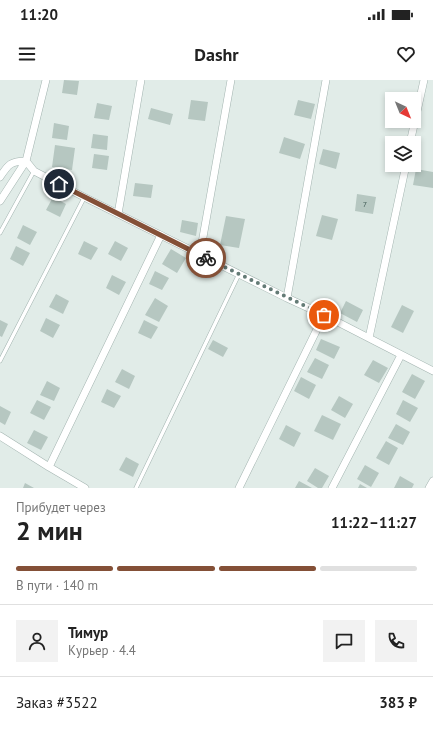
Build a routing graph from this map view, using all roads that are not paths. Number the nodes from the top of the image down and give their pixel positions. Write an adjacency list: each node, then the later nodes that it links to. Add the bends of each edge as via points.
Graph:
1 (46, 80): 7 (street)
2 (141, 80): 13 (street)
3 (231, 80): 16 (street)
4 (326, 80): 18 (street)
5 (424, 80): 6 (street)
6 (412, 136)
7 (26, 161): 8 (street); 10 (street, via 16,161 8,165); 12 (street)
8 (34, 171): 11 (street); 14 (lane)
9 (405, 172): 20 (street)
10 (0, 177)
11 (84, 196): 13 (street); 22 (lane)
12 (0, 201)
13 (118, 214): 15 (street)
14 (0, 233)
15 (161, 235): 16 (street); 25 (street)
16 (200, 254): 17 (street)
17 (239, 273): 18 (street); 28 (lane)
18 (287, 298): 19 (street)
19 (324, 315): 20 (street); 29 (street)
20 (369, 338): 21 (street)
21 (400, 355): 23 (street); 30 (street)
22 (0, 361)
23 (433, 371)
24 (0, 436): 25 (street)
25 (49, 467): 27 (street)
26 (433, 481): 31 (street)
27 (85, 488)
28 (136, 488)
29 (239, 488)
30 (332, 488)
31 (429, 488)

